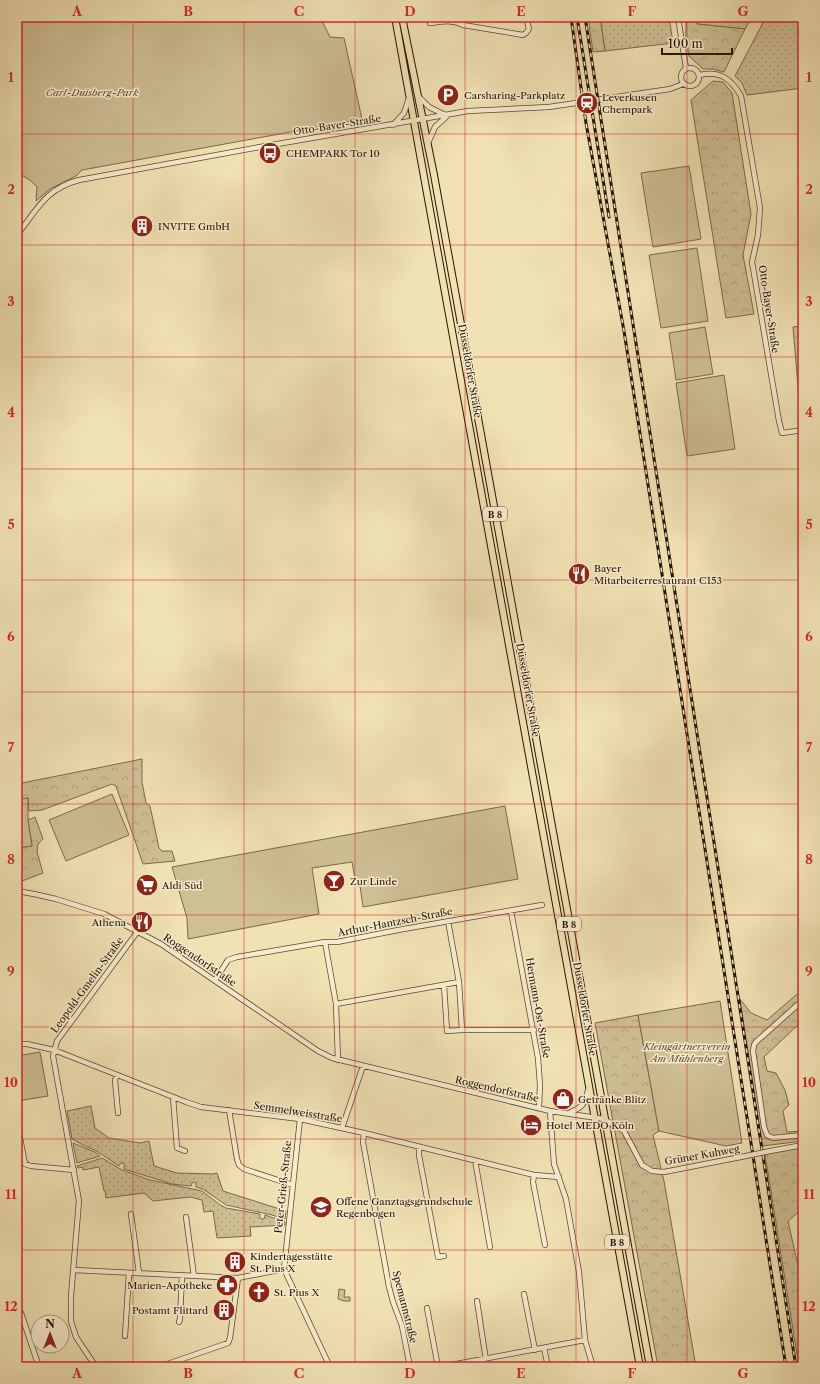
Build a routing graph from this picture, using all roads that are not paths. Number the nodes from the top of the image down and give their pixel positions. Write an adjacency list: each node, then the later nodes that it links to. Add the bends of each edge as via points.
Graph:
1 (395, 17): 11 (main road, Düsseldorfer Straße / B 8)
2 (403, 17): 12 (main road, Düsseldorfer Straße / B 8)
3 (456, 17): 6 (street)
4 (526, 17): 6 (street, via 529,29 523,34)
5 (678, 17): 8 (street)
6 (459, 22): 7 (street)
7 (430, 23)
8 (686, 68): 9 (street, via 698,70); 10 (street, via 681,77)
9 (700, 75): 10 (street, via 695,85); 21 (street, Otto-Bayer-Straße, via 719,75 728,79 741,96 760,208 752,262 778,413 782,433)
10 (684, 84): 13 (street, Otto-Bayer-Straße, via 670,89 549,107 485,110)
11 (410, 96): 15 (main road, Düsseldorfer Straße / B 8); 16 (street, via 404,113)
12 (418, 96): 13 (street, via 429,107); 14 (main road, Düsseldorfer Straße / B 8)
13 (447, 116): 14 (street, Otto-Bayer-Straße); 17 (street, via 435,127)
14 (423, 120): 15 (street, Otto-Bayer-Straße); 17 (main road, Düsseldorfer Straße / B 8)
15 (414, 122): 16 (street, Otto-Bayer-Straße); 20 (main road, Düsseldorfer Straße / B 8)
16 (393, 125): 18 (street, Otto-Bayer-Straße, via 252,148 72,182 44,199)
17 (428, 143): 19 (main road, Düsseldorfer Straße / B 8)
18 (17, 235)
19 (473, 396): 20 (main road); 22 (main road, Düsseldorfer Straße / B 8)
20 (464, 398): 23 (main road, Düsseldorfer Straße / B 8)
21 (803, 430)
22 (518, 639): 23 (main road); 51 (main road, Düsseldorfer Straße / B 8)
23 (509, 641): 42 (main road, Düsseldorfer Straße / B 8)
24 (17, 891): 28 (street, Roggendorfstraße, via 95,911)
25 (542, 906): 26 (street, Arthur-Hantzsch-Straße)
26 (511, 911): 27 (street, Arthur-Hantzsch-Straße); 36 (street, Hermann-Ost-Straße)
27 (448, 921): 29 (street, Arthur-Hantzsch-Straße, via 337,942); 31 (street)
28 (138, 931): 30 (street, Roggendorfstraße); 38 (street, Leopold-Gmelin-Straße, via 57,1041)
29 (325, 942): 30 (street, Arthur-Hantzsch-Straße, via 228,960); 34 (street)
30 (215, 980): 39 (street, Roggendorfstraße, via 318,1051)
31 (459, 982): 32 (street); 35 (street)
32 (444, 985): 34 (street); 35 (street, via 447,1031)
33 (803, 1000): 55 (street, via 756,1042 753,1051 765,1132 773,1138)
34 (336, 1004): 39 (street)
35 (462, 1030): 36 (street)
36 (534, 1030): 44 (street, Hermann-Ost-Straße, via 540,1068)
37 (17, 1044): 38 (street, Semmelweisstraße)
38 (54, 1050): 41 (street, Semmelweisstraße); 60 (street)
39 (338, 1060): 40 (street, Roggendorfstraße)
40 (363, 1066): 44 (street, Roggendorfstraße); 53 (street)
41 (117, 1076): 43 (street, Semmelweisstraße); 47 (street, via 115,1080)
42 (589, 1086): 48 (street, via 584,1105); 49 (main road, Düsseldorfer Straße / B 8)
43 (173, 1097): 45 (street, Semmelweisstraße, via 201,1107); 58 (street, via 177,1148)
44 (539, 1108): 46 (street, Roggendorfstraße)
45 (229, 1110): 50 (street, Semmelweisstraße); 63 (street, via 239,1165 247,1171)
46 (550, 1110): 48 (street, Roggendorfstraße); 62 (street, via 554,1164)
47 (118, 1113)
48 (568, 1113): 49 (street, Roggendorfstraße)
49 (594, 1117): 51 (street, Roggendorfstraße); 95 (main road, Düsseldorfer Straße / B 8)
50 (300, 1119): 53 (street, Semmelweisstraße); 63 (street, Peter-Grieß-Straße)
51 (604, 1119): 56 (street, Grüner Kuhweg, bridge, via 624,1131 642,1165 652,1171 664,1172); 96 (main road, Düsseldorfer Straße / B 8)
52 (17, 1122): 60 (street, via 25,1164)
53 (342, 1128): 54 (street, Semmelweisstraße)
54 (364, 1133): 57 (street, Semmelweisstraße); 90 (street, Spemannstraße, via 363,1142 389,1287 402,1326)
55 (803, 1135)
56 (803, 1145)
57 (419, 1147): 59 (street, Semmelweisstraße); 68 (street, via 438,1257)
58 (185, 1151)
59 (475, 1160): 61 (street, Semmelweisstraße); 67 (street)
60 (74, 1170): 70 (street, via 79,1201)
61 (534, 1175): 62 (street, Semmelweisstraße); 66 (street)
62 (559, 1177): 82 (street, via 566,1199 580,1272)
63 (293, 1185): 69 (street, Peter-Grieß-Straße)
64 (131, 1214): 72 (street)
65 (186, 1217): 74 (street)
66 (544, 1245)
67 (490, 1247)
68 (444, 1256)
69 (284, 1269): 75 (street); 89 (street)
70 (74, 1270): 71 (street); 87 (street, via 70,1313 72,1328)
71 (129, 1273): 72 (street); 81 (street)
72 (139, 1273): 73 (street)
73 (182, 1276): 74 (street); 80 (street)
74 (194, 1276): 75 (street)
75 (238, 1278): 88 (street, via 228,1343)
76 (524, 1294): 84 (street)
77 (477, 1301): 85 (street)
78 (17, 1307): 86 (street)
79 (427, 1308): 91 (street)
80 (179, 1322)
81 (125, 1336)
82 (584, 1340): 83 (street); 94 (street)
83 (544, 1348): 84 (street); 93 (street)
84 (535, 1350): 85 (street)
85 (486, 1359): 91 (street); 92 (street)
86 (39, 1367)
87 (96, 1367)
88 (159, 1367)
89 (330, 1367)
90 (410, 1367)
91 (439, 1367)
92 (487, 1367)
93 (548, 1367)
94 (593, 1367)
95 (640, 1367)
96 (650, 1367)

